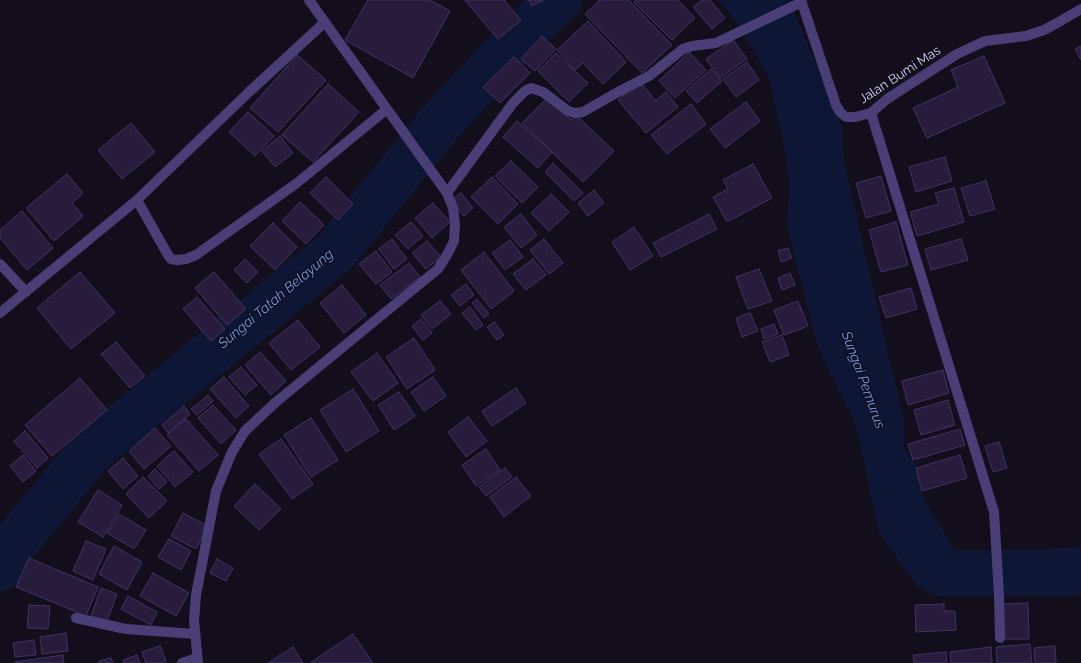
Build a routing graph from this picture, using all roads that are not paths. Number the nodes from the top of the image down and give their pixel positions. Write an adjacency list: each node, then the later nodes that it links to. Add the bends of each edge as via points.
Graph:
1 (309, 0): 4 (street)
2 (799, 3): 6 (street, Jalan Bumi Mas, via 840,112 846,117); 7 (street, via 716,43 683,49 649,76 583,112 568,111 543,92 531,88 525,91 513,103)
3 (1081, 9): 6 (street, Jalan Bumi Mas, via 1044,30 1026,36 985,41 957,54 887,99)
4 (325, 22): 5 (street); 8 (street)
5 (386, 109): 7 (street); 8 (street, via 297,183 186,260 171,259)
6 (870, 113): 14 (street, via 994,512)
7 (447, 193): 13 (street, via 453,208 454,241 438,269 276,402 245,431 232,452 216,491 196,595)
8 (137, 200): 10 (street)
9 (0, 264): 10 (street)
10 (26, 292): 11 (street)
11 (0, 312)
12 (76, 618): 13 (street, via 126,629)
13 (195, 634): 15 (street)
14 (1000, 638)
15 (197, 660): 16 (street)
16 (182, 663)

